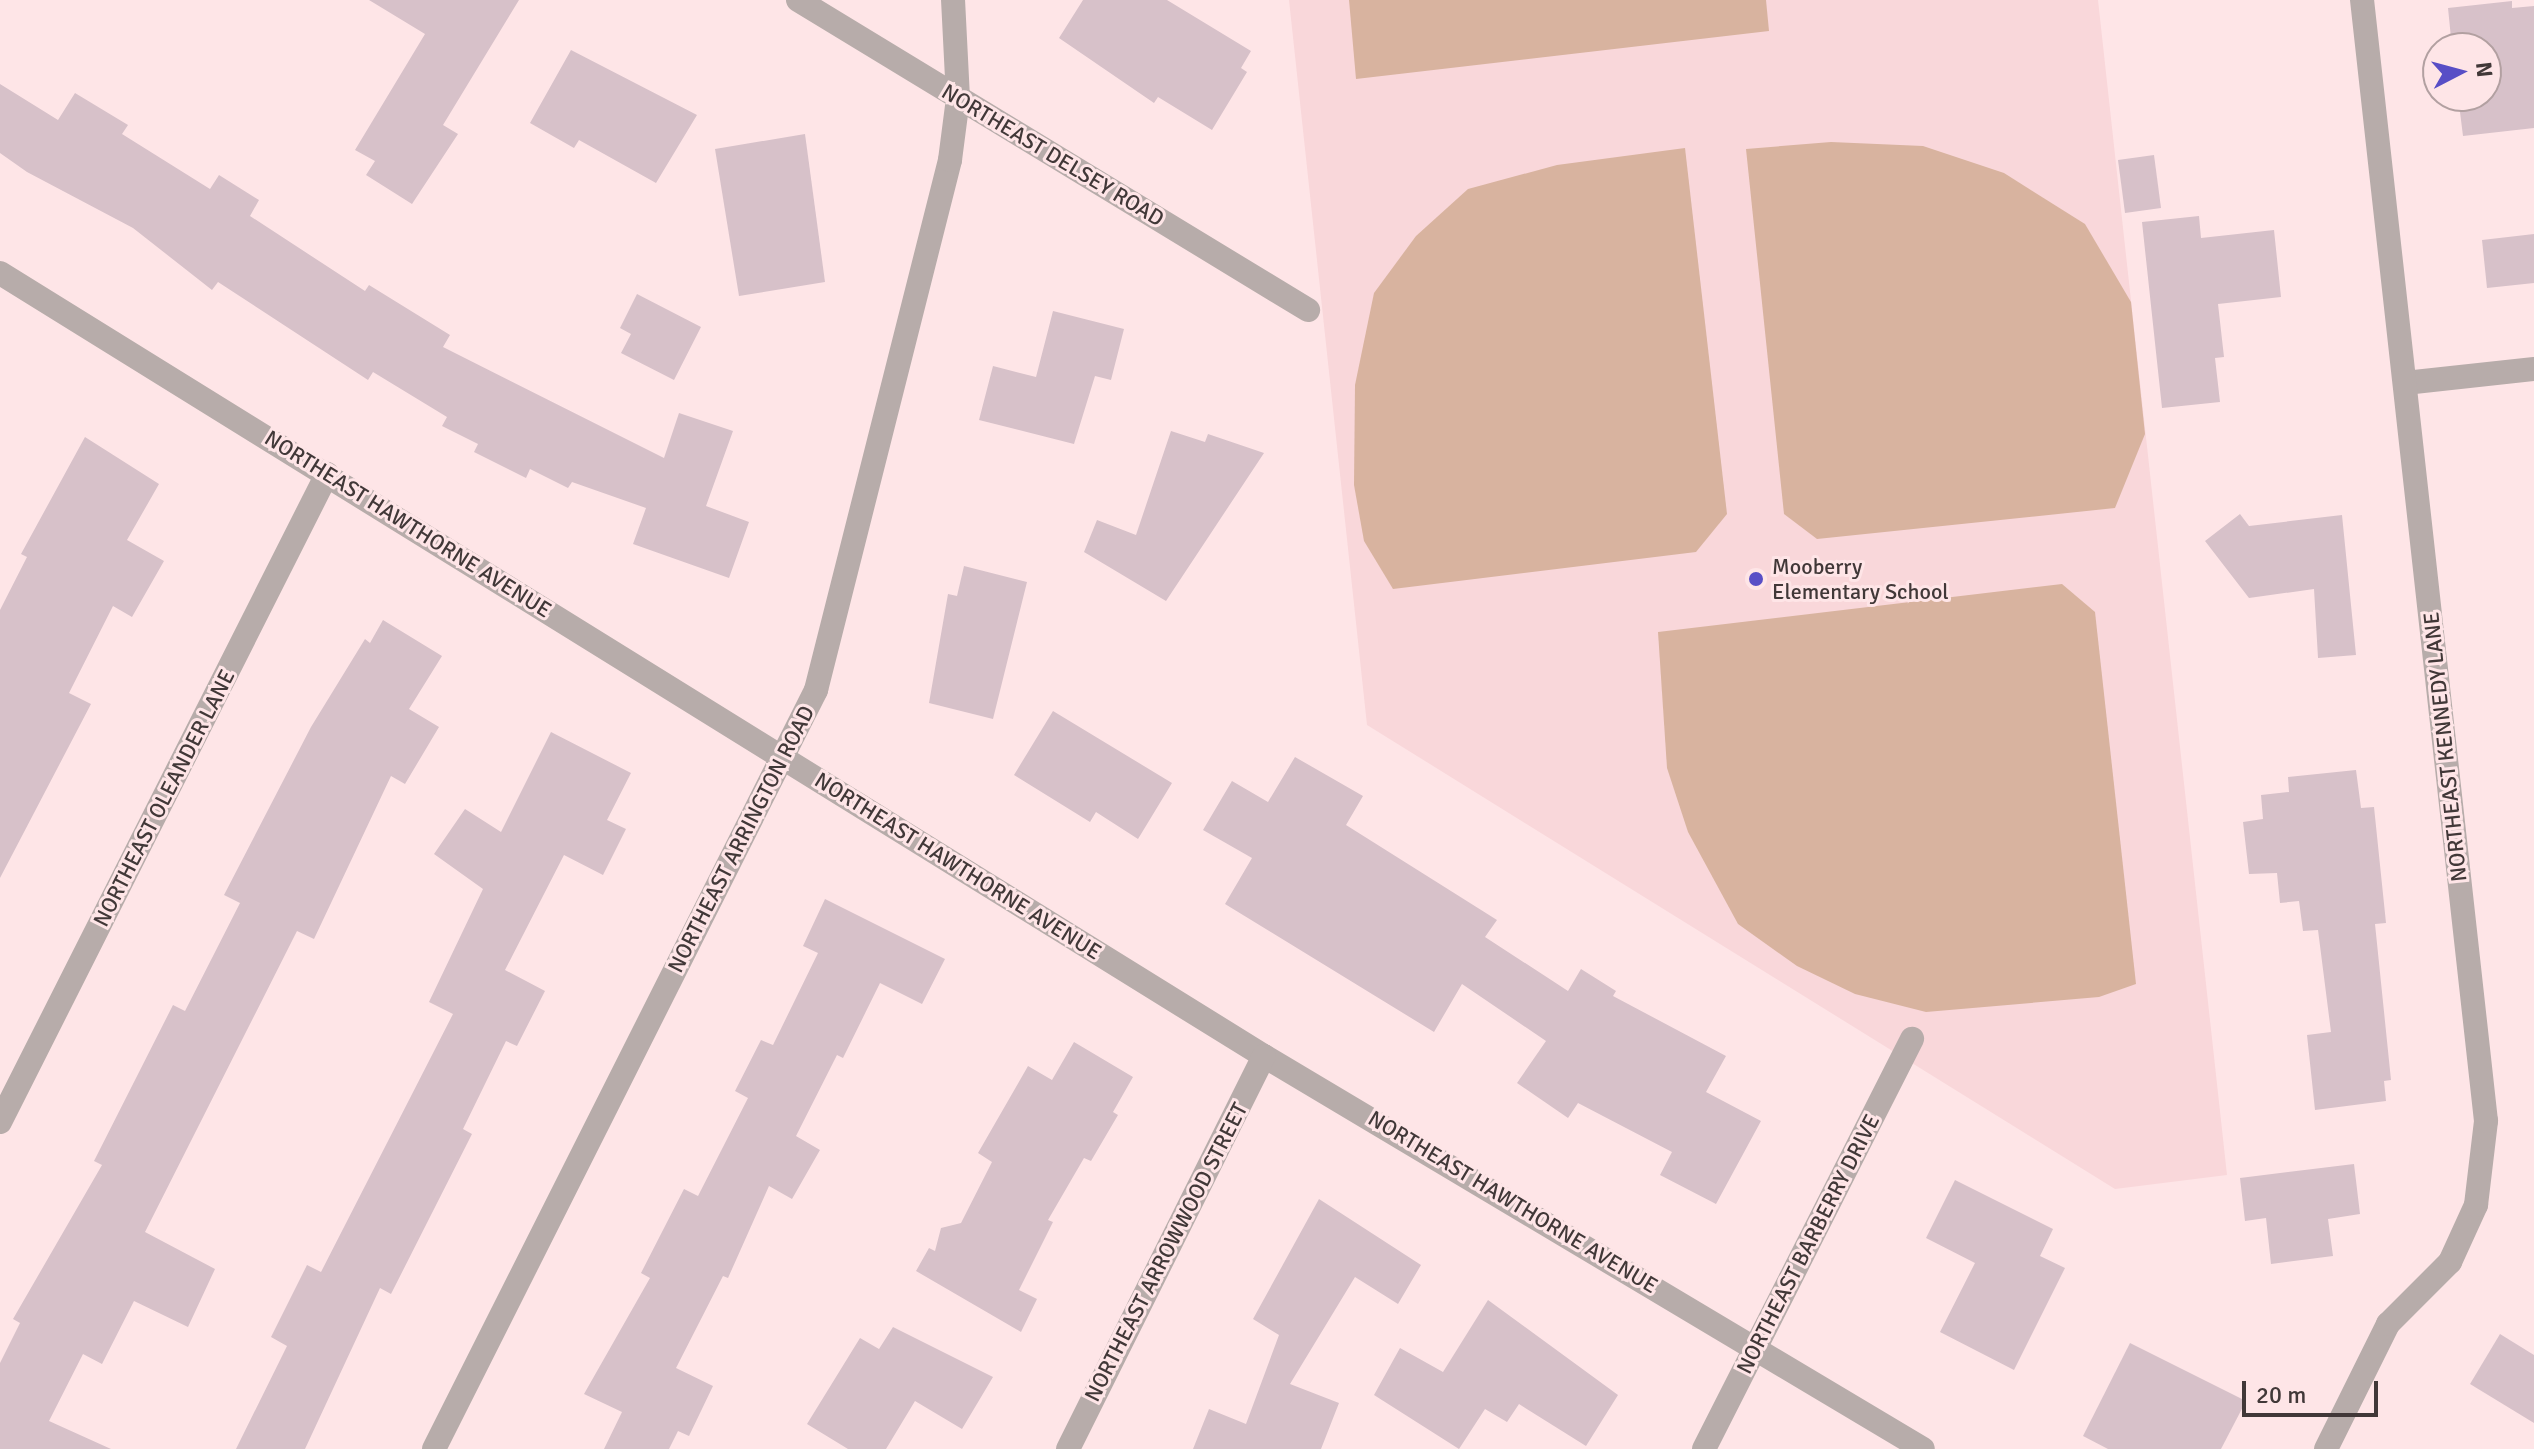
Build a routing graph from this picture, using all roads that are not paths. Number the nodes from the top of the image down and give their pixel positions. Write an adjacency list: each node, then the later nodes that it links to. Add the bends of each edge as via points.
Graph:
1 (798, 0): 4 (street, NORTHEAST DELSEY ROAD)
2 (953, 0): 4 (street, NORTHEAST ARRINGTON ROAD)
3 (2362, 0): 8 (street, NORTHEAST KENNEDY LANE)
4 (958, 98): 6 (street, NORTHEAST DELSEY ROAD); 10 (street, NORTHEAST ARRINGTON ROAD, via 950,160 816,690)
5 (0, 273): 9 (street, NORTHEAST HAWTHORNE AVENUE)
6 (1308, 310)
7 (2534, 369): 8 (street)
8 (2405, 383): 19 (street, NORTHEAST KENNEDY LANE, via 2486,1121 2476,1205 2450,1262 2388,1324)
9 (327, 474): 10 (street, NORTHEAST HAWTHORNE AVENUE); 13 (street, NORTHEAST OLEANDER LANE)
10 (785, 759): 12 (street, NORTHEAST HAWTHORNE AVENUE); 15 (street, NORTHEAST ARRINGTON ROAD)
11 (1912, 1039): 14 (street, NORTHEAST BARBERRY DRIVE)
12 (1264, 1056): 14 (street, NORTHEAST HAWTHORNE AVENUE); 16 (street, NORTHEAST ARROWWOOD STREET)
13 (0, 1122)
14 (1755, 1345): 17 (street, NORTHEAST BARBERRY DRIVE); 18 (street, NORTHEAST HAWTHORNE AVENUE)
15 (434, 1449)
16 (1068, 1449)
17 (1704, 1449)
18 (1923, 1449)
19 (2326, 1449)

